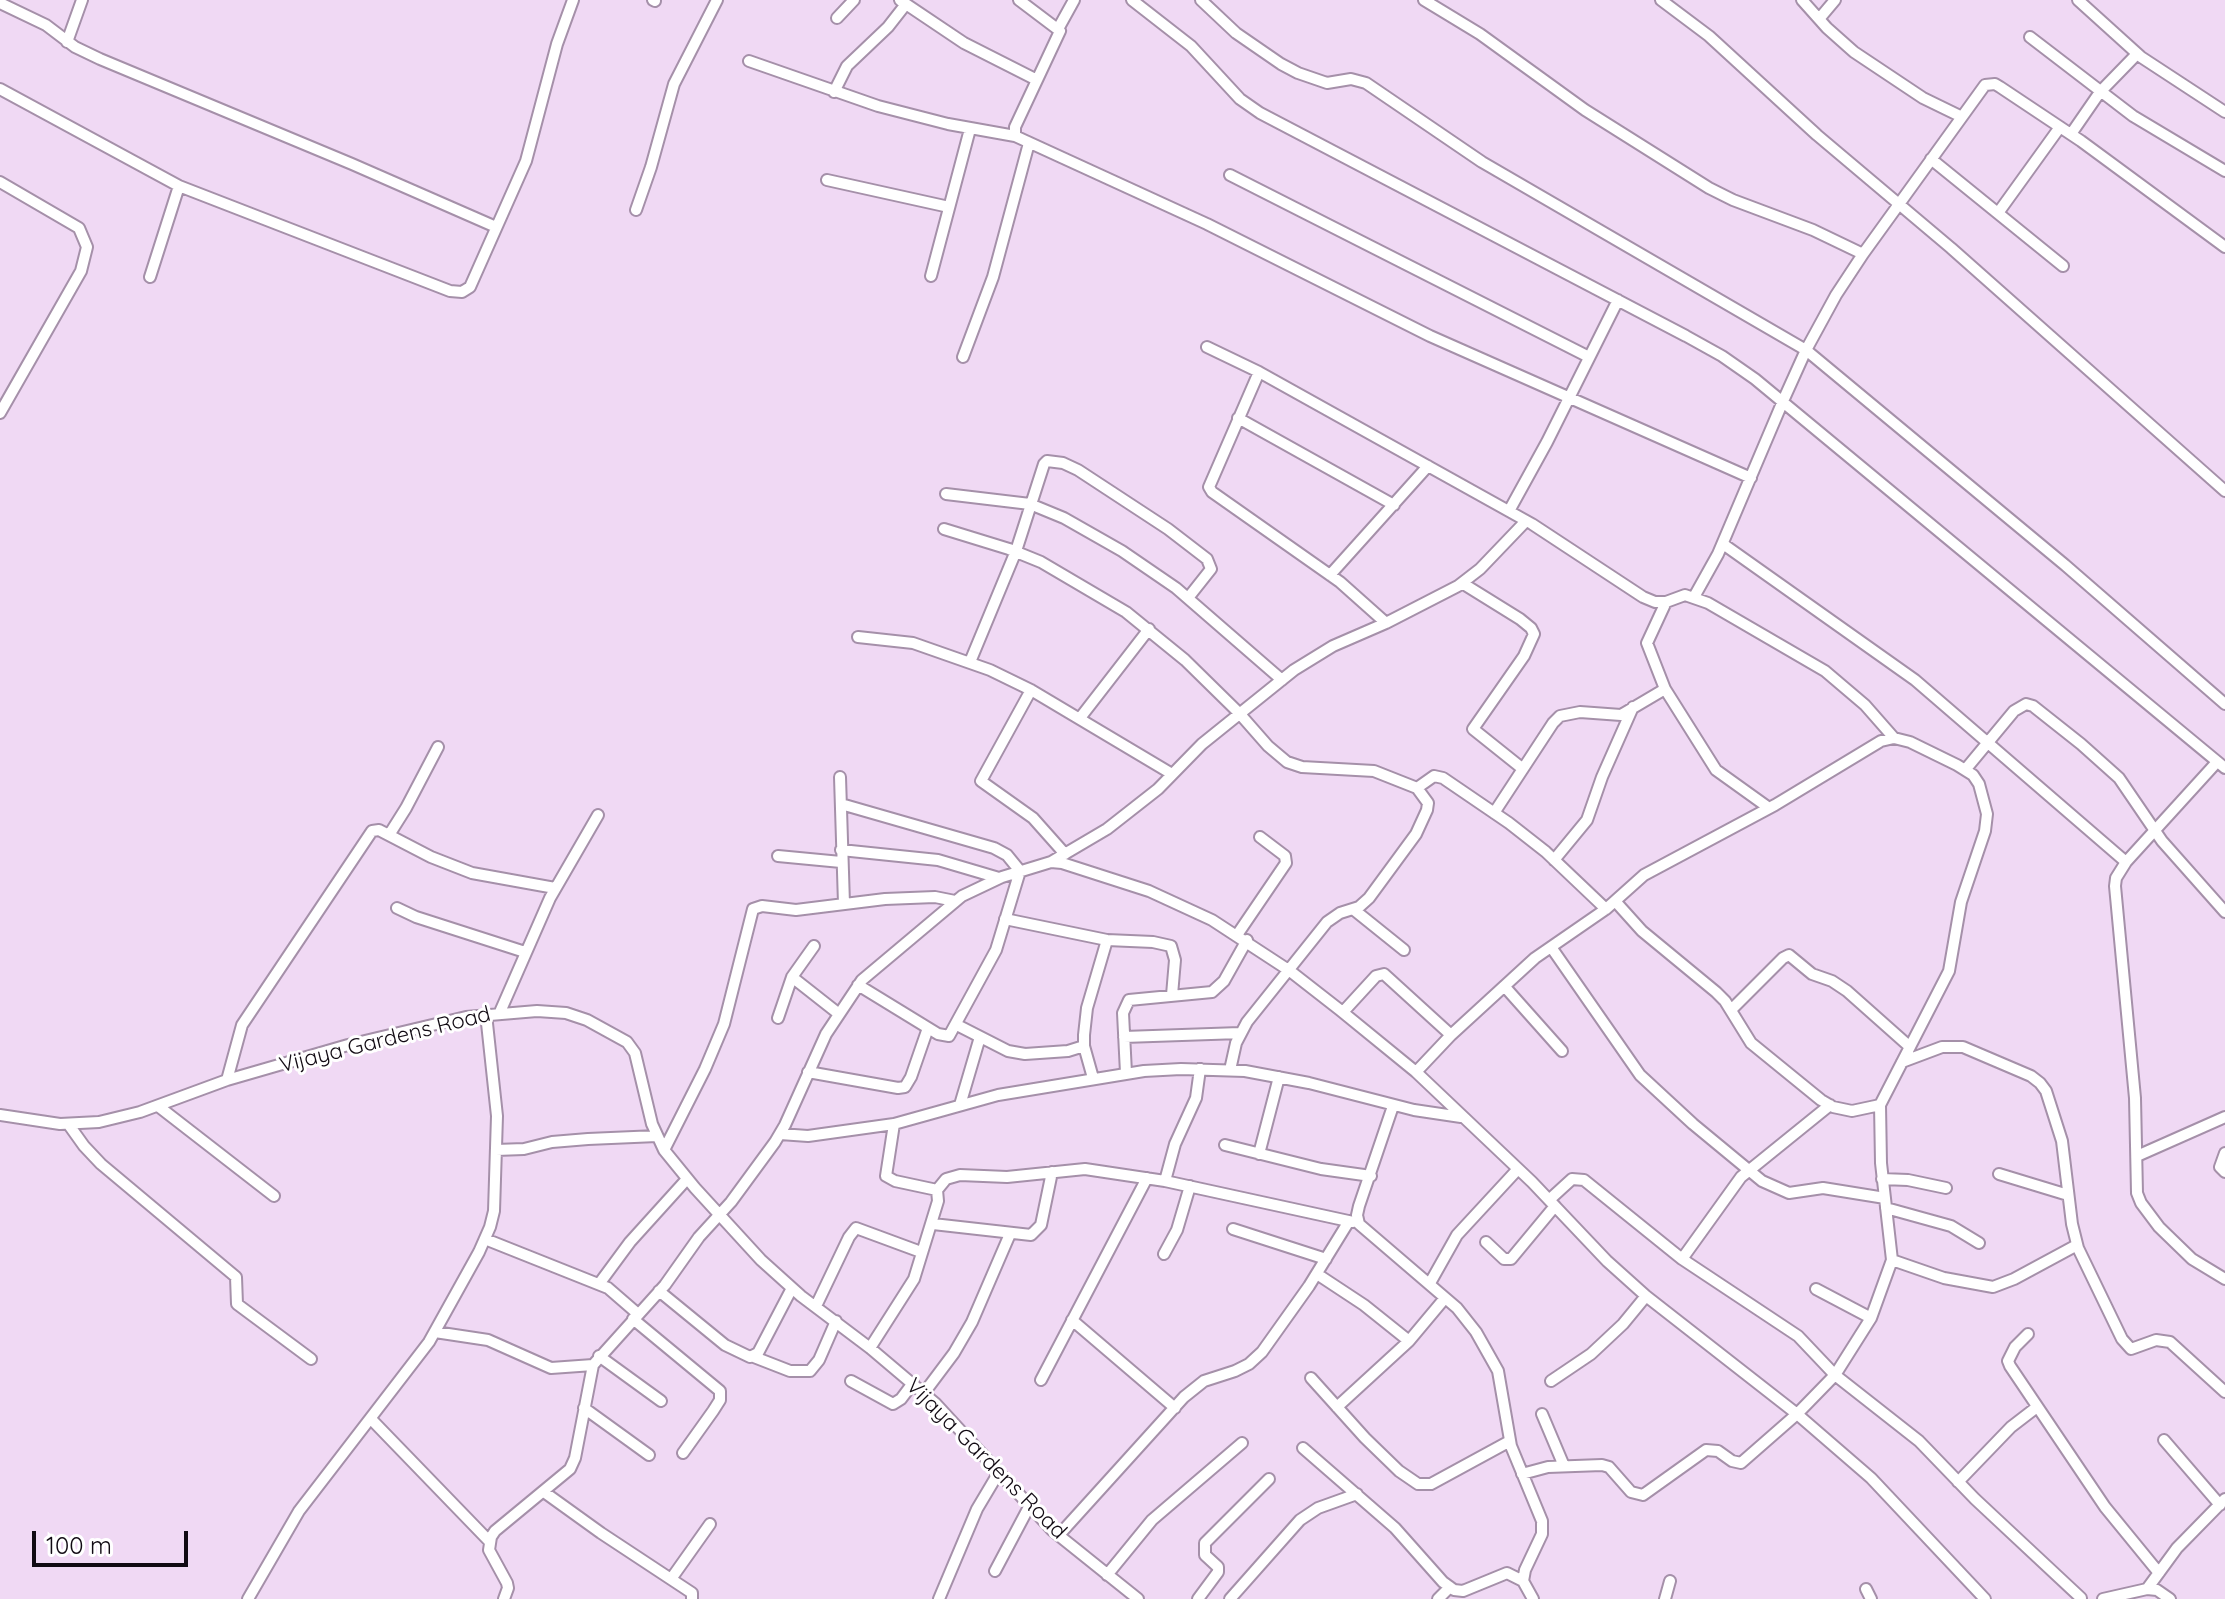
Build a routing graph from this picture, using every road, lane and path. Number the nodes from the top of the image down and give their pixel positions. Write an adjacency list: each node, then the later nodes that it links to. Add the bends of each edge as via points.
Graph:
1 (82, 0): 20 (street)
2 (573, 0): 44 (street, via 526,161)
3 (717, 0): 42 (street, via 674,84)
4 (854, 0): 16 (street)
5 (1019, 0): 18 (street)
6 (1074, 0): 18 (street)
7 (1132, 0): 50 (street, via 1191,46 1260,113)
8 (1201, 0): 52 (street, via 1281,64 1313,80 1366,83 1482,162)
9 (1424, 0): 46 (street, via 1709,188)
10 (1661, 0): 40 (street, via 1709,36)
11 (1802, 0): 17 (street)
12 (1835, 0): 17 (street)
13 (2078, 0): 21 (street)
14 (903, 2): 23 (street, via 964,43); 25 (street, via 888,27 847,66)
15 (0, 3): 20 (street, via 46,25)
16 (837, 18)
17 (1819, 19): 28 (street, via 1887,76)
18 (1058, 29): 23 (street, via 1059,38)
19 (2030, 37): 26 (street)
20 (67, 42): 44 (street)
21 (2137, 54): 26 (street); 27 (street)
22 (749, 61): 25 (street)
23 (1037, 80): 32 (street)
24 (0, 89): 39 (street)
25 (834, 92): 30 (street)
26 (2100, 92): 31 (street); 35 (street)
27 (2225, 112)
28 (1962, 117): 29 (street, via 1985,85 1995,84); 34 (street)
29 (2060, 127): 31 (street); 43 (street)
30 (970, 129): 32 (street); 41 (street)
31 (2071, 134): 45 (street)
32 (1015, 136): 33 (street)
33 (1029, 143): 53 (street, via 993,277); 56 (street)
34 (1931, 159): 40 (street); 43 (street)
35 (2225, 171)
36 (1230, 175): 54 (street)
37 (827, 180): 41 (street)
38 (0, 182): 58 (street, via 79,228 87,247 81,271)
39 (179, 186): 44 (street, via 450,291 470,287); 49 (street)
40 (1897, 205): 46 (street); 62 (street)
41 (949, 207): 48 (street)
42 (636, 210)
43 (1998, 213): 47 (street)
44 (496, 227)
45 (2225, 247)
46 (1863, 254): 52 (street)
47 (2063, 266)
48 (931, 276)
49 (150, 277)
50 (1618, 300): 54 (street); 57 (street, via 1722,356)
51 (1207, 347): 55 (street)
52 (1806, 350): 57 (street); 83 (street)
53 (963, 357)
54 (1589, 357): 56 (street)
55 (1259, 372): 59 (street); 60 (street)
56 (1569, 397): 61 (street); 66 (street)
57 (1783, 401): 61 (street); 90 (street)
58 (0, 413)
59 (1238, 418): 65 (street); 71 (street, via 1209,487)
60 (1428, 466): 65 (street); 66 (street)
61 (1751, 478): 69 (street)
62 (2225, 491)
63 (946, 494): 64 (street)
64 (1030, 504): 70 (street); 74 (street, via 1122,551); 74 (street, via 1047,461 1078,470 1207,559 1211,569)
65 (1394, 505): 71 (street)
66 (1509, 511): 67 (street)
67 (1526, 521): 72 (street); 75 (street, via 1643,597)
68 (944, 529): 70 (street)
69 (1723, 544): 73 (street); 88 (street, via 1915,680)
70 (1016, 551): 77 (street); 79 (street)
71 (1330, 575): 76 (street)
72 (1462, 583): 76 (street); 91 (street, via 1520,619 1534,634 1473,729)
73 (1694, 597): 75 (street); 87 (street, via 1836,678)
74 (1188, 598): 80 (street)
75 (1666, 602): 81 (street, via 1647,643)
76 (1386, 623): 80 (street, via 1333,646)
77 (1149, 629): 85 (street); 86 (street)
78 (858, 637): 79 (street, via 913,643)
79 (970, 662): 82 (street)
80 (1282, 680): 85 (street)
81 (1665, 689): 84 (street); 97 (street, via 1716,770)
82 (1031, 690): 86 (street); 103 (street, via 981,781 1026,813)
83 (2225, 704)
84 (1633, 707): 91 (street, via 1621,715 1560,716); 106 (street, via 1587,820)
85 (1239, 713): 93 (street); 95 (street, via 1287,762 1374,771)
86 (1080, 718): 93 (street)
87 (1894, 738): 92 (street); 97 (street)
88 (1988, 741): 92 (street); 100 (street, via 2014,711 2033,706 2119,778); 108 (street)
89 (438, 747): 101 (street)
90 (2221, 765): 100 (street)
91 (1523, 769): 98 (street)
92 (1965, 770): 144 (street, via 1979,784 1987,814 1985,831 1961,902 1949,971)
93 (1172, 774): 103 (street, via 1107,829)
94 (840, 777): 96 (street)
95 (1417, 788): 98 (street, via 1438,776); 116 (street, via 1428,803 1416,834 1369,898)
96 (841, 804): 105 (street); 109 (street, via 994,848)
97 (1769, 808): 113 (street, via 1660,865)
98 (1494, 813): 106 (street)
99 (598, 815): 111 (street)
100 (2155, 831): 108 (street); 118 (street)
101 (389, 835): 111 (street, via 472,873); 154 (street, via 372,831 260,996 242,1025)
102 (1260, 837): 120 (street, via 1285,856 1286,863)
103 (1065, 854): 107 (street)
104 (778, 856): 105 (street)
105 (841, 856): 110 (street, via 938,860); 114 (street)
106 (1554, 860): 117 (street)
107 (1051, 862): 109 (street); 120 (street, via 1149,891)
108 (2126, 862): 172 (street, via 2115,886)
109 (1020, 871): 110 (street); 119 (street)
110 (999, 878): 112 (street)
111 (555, 888): 125 (street)
112 (955, 901): 114 (street, via 935,897); 128 (street)
113 (1615, 901): 117 (street); 131 (street)
114 (844, 904): 169 (street, via 753,909 724,1024)
115 (397, 908): 125 (street)
116 (1353, 909): 124 (street); 126 (street, via 1327,922)
117 (1606, 909): 123 (street)
118 (2225, 912)
119 (1005, 919): 121 (street); 137 (street, via 996,950)
120 (1242, 938): 126 (street); 130 (street, via 1219,988)
121 (1107, 940): 130 (street, via 1171,946); 143 (street, via 1087,1008)
122 (814, 946): 127 (street)
123 (1551, 947): 129 (street); 174 (street, via 1640,1075)
124 (1404, 950)
125 (525, 952): 132 (street)
126 (1290, 971): 133 (street); 139 (street)
127 (792, 977): 135 (street); 136 (street)
128 (858, 985): 135 (street); 138 (street)
129 (1505, 987): 140 (street); 145 (street)
130 (1172, 995): 142 (street, via 1129,1000 1123,1013)
131 (1731, 1010): 144 (street, via 1789,955 1812,974 1847,991); 156 (street, via 1751,1043)
132 (500, 1012): 134 (street, Vijaya Gardens Road); 166 (street, Vijaya Gardens Road, via 566,1013 627,1042 639,1063)
133 (1343, 1012): 140 (street, via 1384,974); 150 (street)
134 (486, 1014): 154 (street, Vijaya Gardens Road, via 348,1045); 168 (street, via 496,1089)
135 (839, 1014): 149 (street)
136 (778, 1018)
137 (957, 1025): 138 (street, via 944,1037); 141 (street)
138 (928, 1028): 149 (street, via 905,1087)
139 (1240, 1033): 142 (street); 148 (street)
140 (1451, 1035): 150 (street)
141 (980, 1037): 143 (street, via 1025,1054); 155 (street)
142 (1124, 1037): 151 (street)
143 (1084, 1046): 153 (street)
144 (1910, 1047): 146 (street)
145 (1562, 1051)
146 (1902, 1062): 157 (street); 186 (street, via 1942,1047 1963,1047 2040,1083 2062,1141)
147 (1200, 1069): 148 (street); 151 (street); 182 (street, via 1196,1098)
148 (1230, 1070): 152 (street)
149 (808, 1072): 165 (street)
150 (1416, 1072): 161 (street)
151 (1126, 1073): 153 (street)
152 (1279, 1077): 159 (street); 171 (street)
153 (1093, 1078): 155 (street)
154 (227, 1080): 158 (street, Vijaya Gardens Road)
155 (960, 1105): 163 (street)
156 (1830, 1105): 157 (street, via 1852,1111); 174 (street)
157 (1880, 1105): 181 (street)
158 (158, 1106): 164 (street, Vijaya Gardens Road); 187 (street)
159 (1393, 1106): 161 (street); 178 (street)
160 (0, 1115): 164 (street, Vijaya Gardens Road)
161 (1461, 1117): 173 (street)
162 (2225, 1117): 172 (street)
163 (894, 1124): 165 (street, via 808,1136); 185 (street, via 886,1176)
164 (69, 1125): 223 (street, via 101,1164 236,1277 237,1304)
165 (780, 1134): 190 (street)
166 (657, 1136): 168 (street); 169 (street, Vijaya Gardens Road)
167 (1225, 1145): 171 (street)
168 (496, 1150): 195 (street, via 494,1211)
169 (664, 1150): 180 (street, Vijaya Gardens Road)
170 (2225, 1153): 176 (street, via 2220,1167)
171 (1259, 1154): 178 (street)
172 (2137, 1156): 205 (street, via 2141,1203 2192,1259)
173 (1518, 1169): 188 (street); 206 (street, via 1457,1235)
174 (1750, 1169): 189 (street, via 1789,1193 1823,1188); 202 (street)
175 (1052, 1172): 179 (street, via 1085,1169); 185 (street, via 960,1175 946,1179); 194 (street, via 1037,1232)
176 (2225, 1172)
177 (1999, 1174): 186 (street)
178 (1371, 1176): 191 (street)
179 (1147, 1178): 182 (street); 216 (street)
180 (687, 1179): 190 (street, Vijaya Gardens Road); 207 (street)
181 (1882, 1179): 184 (street); 189 (street)
182 (1165, 1181): 183 (street)
183 (1190, 1186): 191 (street); 200 (street)
184 (1946, 1188)
185 (937, 1190): 192 (street)
186 (2068, 1195): 198 (street)
187 (274, 1196)
188 (1552, 1203): 196 (street, via 1511,1259); 202 (street, via 1572,1179 1584,1180); 211 (street)
189 (1885, 1203): 197 (street, via 1951,1226); 203 (street)
190 (719, 1215): 208 (street, Vijaya Gardens Road); 210 (street)
191 (1354, 1222): 201 (street); 206 (street)
192 (933, 1224): 194 (street); 199 (street)
193 (1233, 1229): 201 (street)
194 (1010, 1234): 232 (street, via 972,1322)
195 (485, 1239): 207 (street); 218 (street)
196 (1486, 1242)
197 (1979, 1243)
198 (2077, 1245): 203 (street, via 1993,1287); 231 (street, via 2126,1345 2136,1349 2156,1340 2170,1342)
199 (921, 1252): 213 (street, via 856,1228); 221 (street, via 914,1279)
200 (1164, 1254)
201 (1326, 1259): 204 (street)
202 (1682, 1259): 225 (street, via 1798,1336)
203 (1892, 1260): 215 (street)
204 (1317, 1274): 220 (street); 237 (street, via 1262,1352 1249,1364 1204,1381)
205 (2225, 1279)
206 (1430, 1283): 212 (street)
207 (599, 1284): 214 (street, via 620,1296)
208 (792, 1288): 213 (street, Vijaya Gardens Road); 222 (street)
209 (1816, 1289): 215 (street)
210 (659, 1291): 214 (street); 222 (street, via 725,1345)
211 (1646, 1296): 229 (street, via 1591,1354); 239 (street)
212 (1445, 1298): 220 (street); 242 (street, via 1476,1332 1498,1371)
213 (816, 1306): 217 (street, Vijaya Gardens Road)
214 (635, 1316): 224 (street); 245 (street, via 720,1391 720,1400)
215 (1871, 1318): 225 (street)
216 (1072, 1320): 227 (street); 237 (street)
217 (836, 1321): 221 (street, Vijaya Gardens Road); 222 (street, via 810,1371 790,1371)
218 (435, 1332): 224 (street, via 488,1340 551,1368); 240 (street)
219 (2028, 1334): 235 (street, via 2008,1361)
220 (1409, 1341): 234 (street)
221 (870, 1348): 230 (street, Vijaya Gardens Road)
222 (754, 1357)
223 (311, 1359)
224 (596, 1360): 233 (street); 236 (street)
225 (1835, 1375): 239 (street); 251 (street, via 1919,1441)
226 (1311, 1378): 234 (street)
227 (1041, 1380)
228 (851, 1381): 230 (street, via 893,1404)
229 (1551, 1381)
230 (913, 1383): 232 (street, Vijaya Gardens Road)
231 (2225, 1392)
232 (924, 1393): 248 (street, Vijaya Gardens Road)
233 (661, 1401)
234 (1337, 1407): 242 (street, via 1399,1471 1424,1485)
235 (2037, 1407): 251 (street); 260 (street, via 2105,1507)
236 (584, 1408): 246 (street); 252 (street, via 570,1469)
237 (1175, 1408): 257 (street)
238 (1542, 1414): 247 (street)
239 (1797, 1414): 247 (street, via 1741,1463 1706,1450 1643,1495 1631,1492 1609,1467); 278 (street, via 1871,1478)
240 (371, 1419): 258 (street); 268 (street, via 299,1511)
241 (2164, 1440): 254 (street)
242 (1510, 1441): 249 (street)
243 (1242, 1443): 261 (street, via 1152,1520)
244 (1303, 1448): 253 (street)
245 (683, 1453)
246 (649, 1455)
247 (1564, 1466): 249 (street)
248 (999, 1472): 255 (street, Vijaya Gardens Road); 271 (street, via 977,1509)
249 (1522, 1474): 263 (street, via 1542,1521)
250 (1269, 1479): 273 (street, via 1205,1543 1205,1555 1218,1572)
251 (1958, 1482): 279 (street)
252 (544, 1492): 258 (street, via 495,1531); 262 (street)
253 (1357, 1494): 265 (street); 274 (street, via 1300,1520)
254 (2222, 1502): 260 (street)
255 (1030, 1505): 257 (street, Vijaya Gardens Road); 259 (street)
256 (710, 1524): 262 (street)
257 (1059, 1535): 261 (street, Vijaya Gardens Road)
258 (490, 1542): 269 (street, via 493,1560 507,1583)
259 (995, 1571)
260 (2159, 1573): 266 (street)
261 (1107, 1575): 272 (street, Vijaya Gardens Road)
262 (671, 1579): 270 (street, via 692,1593)
263 (1523, 1581): 267 (street, via 1507,1573); 276 (street)
264 (1670, 1581): 277 (street)
265 (1450, 1587): 267 (street); 275 (street)
266 (2147, 1589): 281 (street); 282 (street)
267 (1463, 1595)
268 (248, 1599)
269 (504, 1599)
270 (692, 1599)
271 (939, 1599)
272 (1138, 1599)
273 (1198, 1599)
274 (1230, 1599)
275 (1438, 1599)
276 (1533, 1599)
277 (1665, 1599)
278 (1985, 1599)
279 (2079, 1599): 280 (street)
280 (2093, 1599)
281 (2103, 1599)
282 (2170, 1599)

